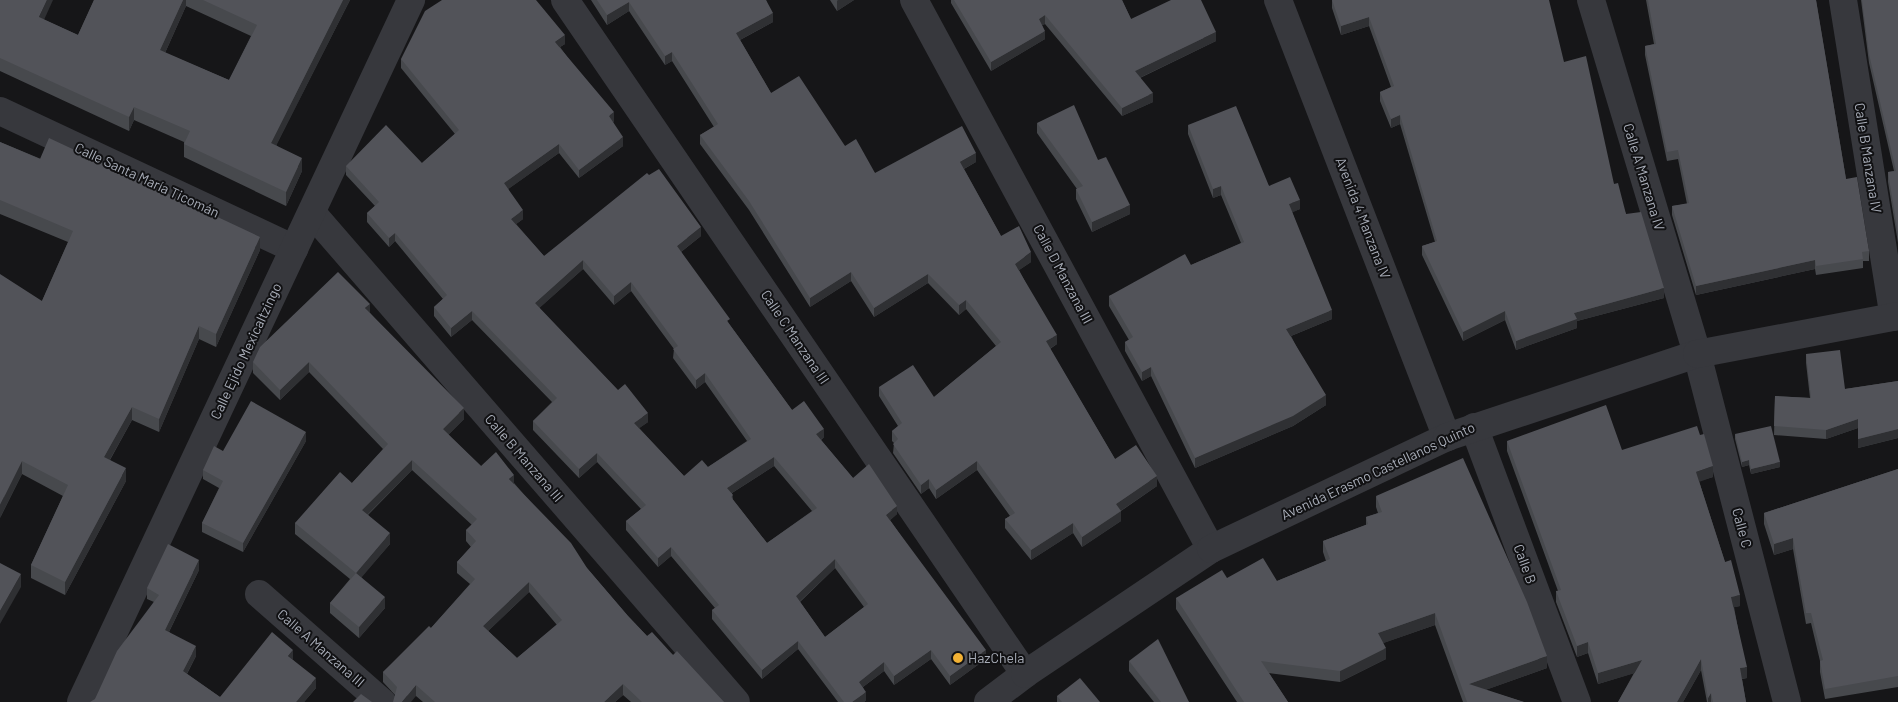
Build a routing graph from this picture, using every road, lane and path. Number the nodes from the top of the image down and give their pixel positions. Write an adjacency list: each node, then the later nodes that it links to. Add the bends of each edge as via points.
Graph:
1 (411, 0): 8 (street, Calle Ejido Mexicaltzingo)
2 (565, 0): 16 (street, Calle C Manzana III)
3 (914, 0): 14 (street, Calle D Manzana III)
4 (1278, 0): 13 (street, Avenida 4 Manzana IV)
5 (1591, 0): 11 (street, Calle A Manzana IV)
6 (1843, 0): 10 (street, Calle B Manzana IV)
7 (0, 111): 9 (street, Calle Santa María Ticomán)
8 (312, 213): 9 (street, Calle Ejido Mexicaltzingo); 19 (street, Calle B Manzana III)
9 (294, 249): 17 (street, Calle Ejido Mexicaltzingo)
10 (1896, 316): 11 (street, Avenida Erasmo Castellanos Quinto)
11 (1697, 354): 12 (street, Avenida Erasmo Castellanos Quinto); 22 (street, Calle C)
12 (1474, 427): 13 (street, Avenida Erasmo Castellanos Quinto); 21 (street, Calle B)
13 (1447, 437): 14 (street, Avenida Erasmo Castellanos Quinto)
14 (1211, 548): 16 (street, Avenida Erasmo Castellanos Quinto)
15 (259, 594): 18 (street, Calle A Manzana III)
16 (1025, 674): 20 (street, Avenida Erasmo Castellanos Quinto)
17 (81, 702)
18 (382, 702)
19 (736, 702)
20 (988, 702)
21 (1577, 702)
22 (1787, 702)

